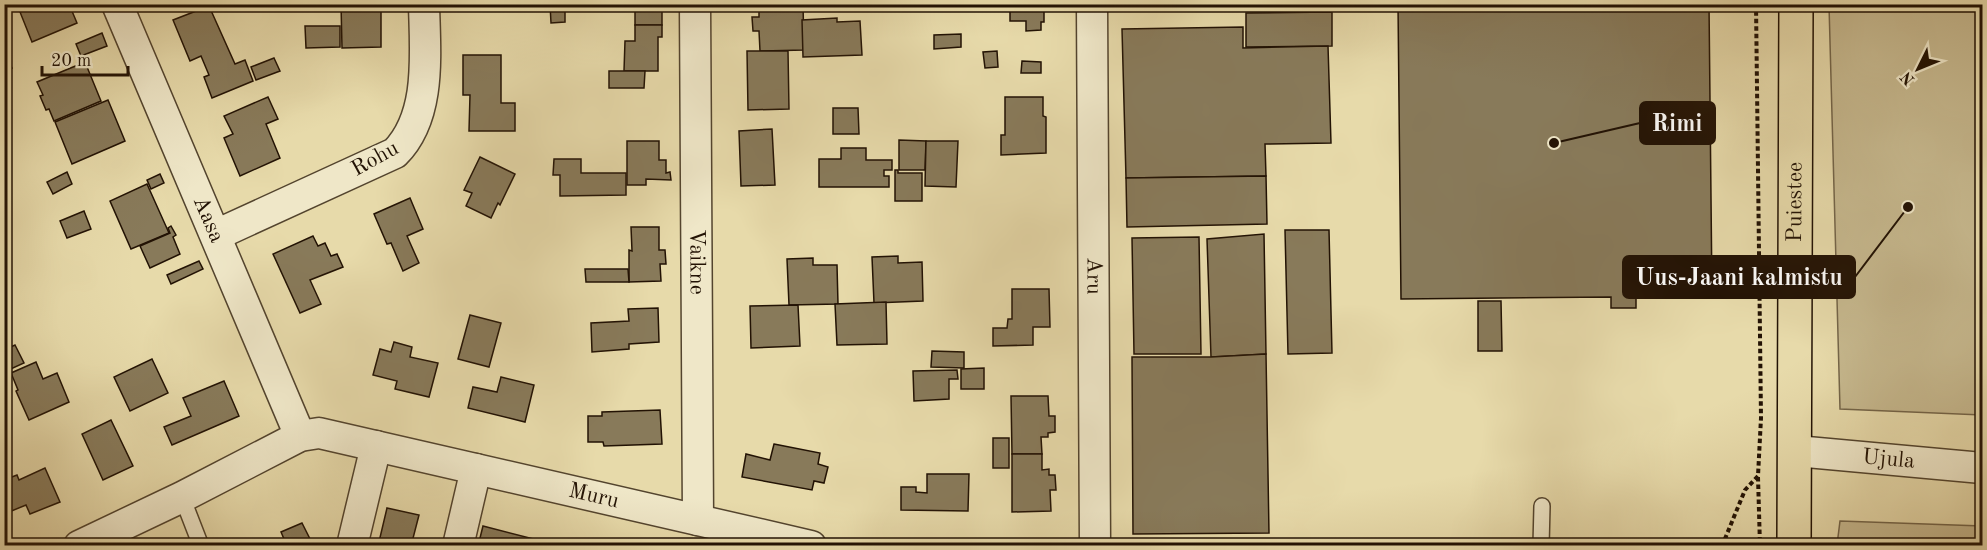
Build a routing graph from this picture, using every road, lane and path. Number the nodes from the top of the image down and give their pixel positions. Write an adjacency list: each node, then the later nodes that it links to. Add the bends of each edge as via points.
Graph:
1 (117, 4): 7 (street, Aasa)
2 (424, 4): 7 (street, Rohu, via 425,63 420,103 406,142 395,153)
3 (695, 4): 16 (street, Vaikne)
4 (1092, 4): 24 (street, Aru)
5 (1756, 4): 13 (path, via 1761,418)
6 (1796, 4): 10 (highway, Puiestee)
7 (216, 236): 8 (street, Aasa)
8 (300, 436): 9 (street, Muru, via 319,433); 14 (street, Muru)
9 (376, 446): 12 (street, Muru); 21 (street)
10 (1796, 451): 11 (street, Ujula); 29 (highway, Puiestee)
11 (1983, 468)
12 (476, 470): 16 (street, Muru); 22 (street)
13 (1758, 476): 17 (path, via 1745,490); 28 (path)
14 (182, 497): 19 (street, Muru); 20 (lane)
15 (1542, 506): 25 (lane)
16 (698, 520): 18 (street, Muru)
17 (1726, 539): 26 (path); 27 (path)
18 (780, 542): 23 (street, Muru)
19 (79, 546)
20 (201, 546)
21 (352, 546)
22 (458, 546)
23 (811, 546)
24 (1095, 546)
25 (1541, 546)
26 (1722, 546)
27 (1744, 546)
28 (1761, 546)
29 (1794, 546)

